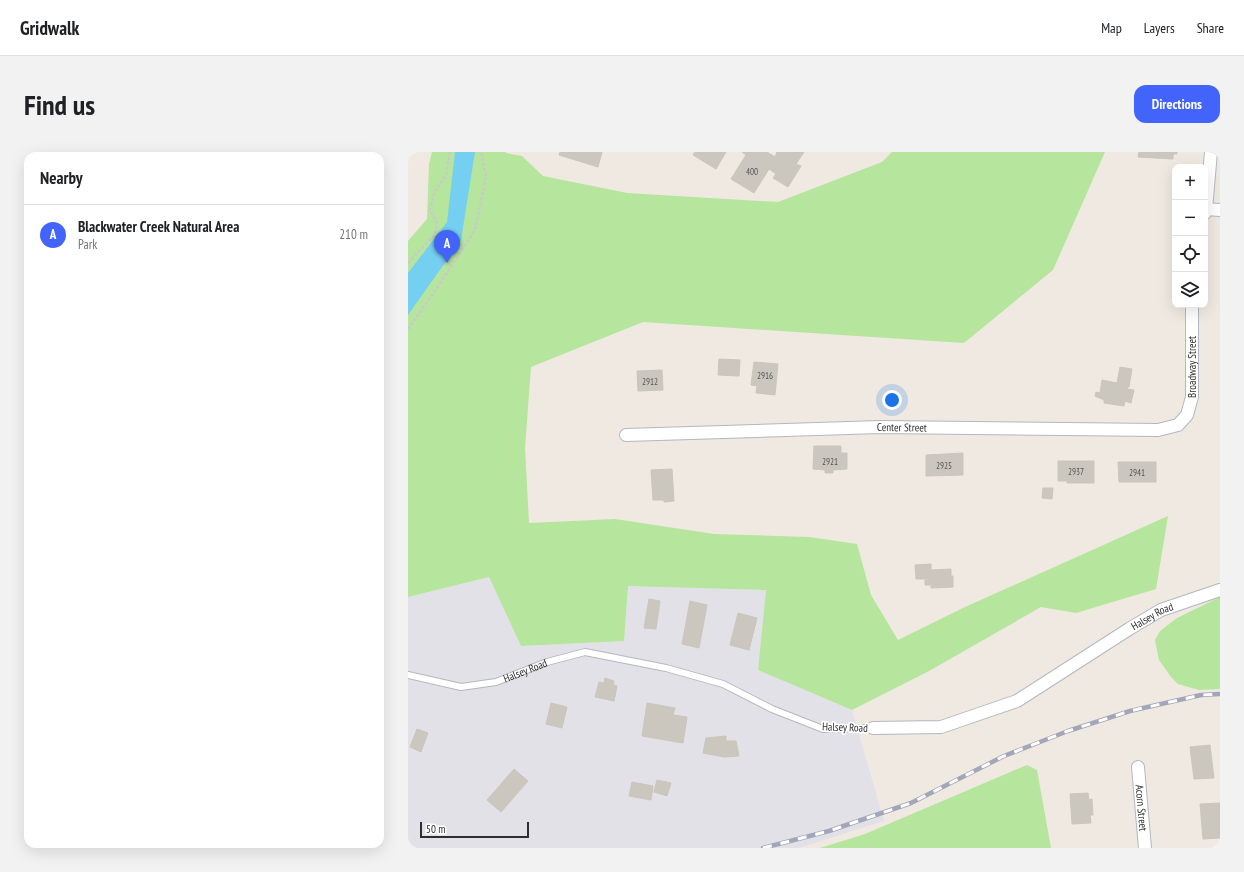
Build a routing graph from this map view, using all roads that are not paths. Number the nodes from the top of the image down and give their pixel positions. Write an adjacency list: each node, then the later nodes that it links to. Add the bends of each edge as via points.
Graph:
1 (1211, 152): 2 (street)
2 (1207, 200)
3 (1220, 210): 4 (street)
4 (1208, 211)
5 (1192, 308): 6 (street, Broadway Street, via 1192,397 1187,415)
6 (1178, 425): 7 (street, Center Street, via 1158,430 880,426)
7 (626, 435)
8 (1220, 590): 10 (street, Halsey Road, via 1161,610 1017,701 941,727)
9 (408, 675): 10 (lane, Halsey Road, via 461,687 496,682 547,662 585,652 666,668 723,684 772,709 823,728)
10 (873, 728)
11 (1138, 767): 12 (street, Acorn Street)
12 (1145, 848)

